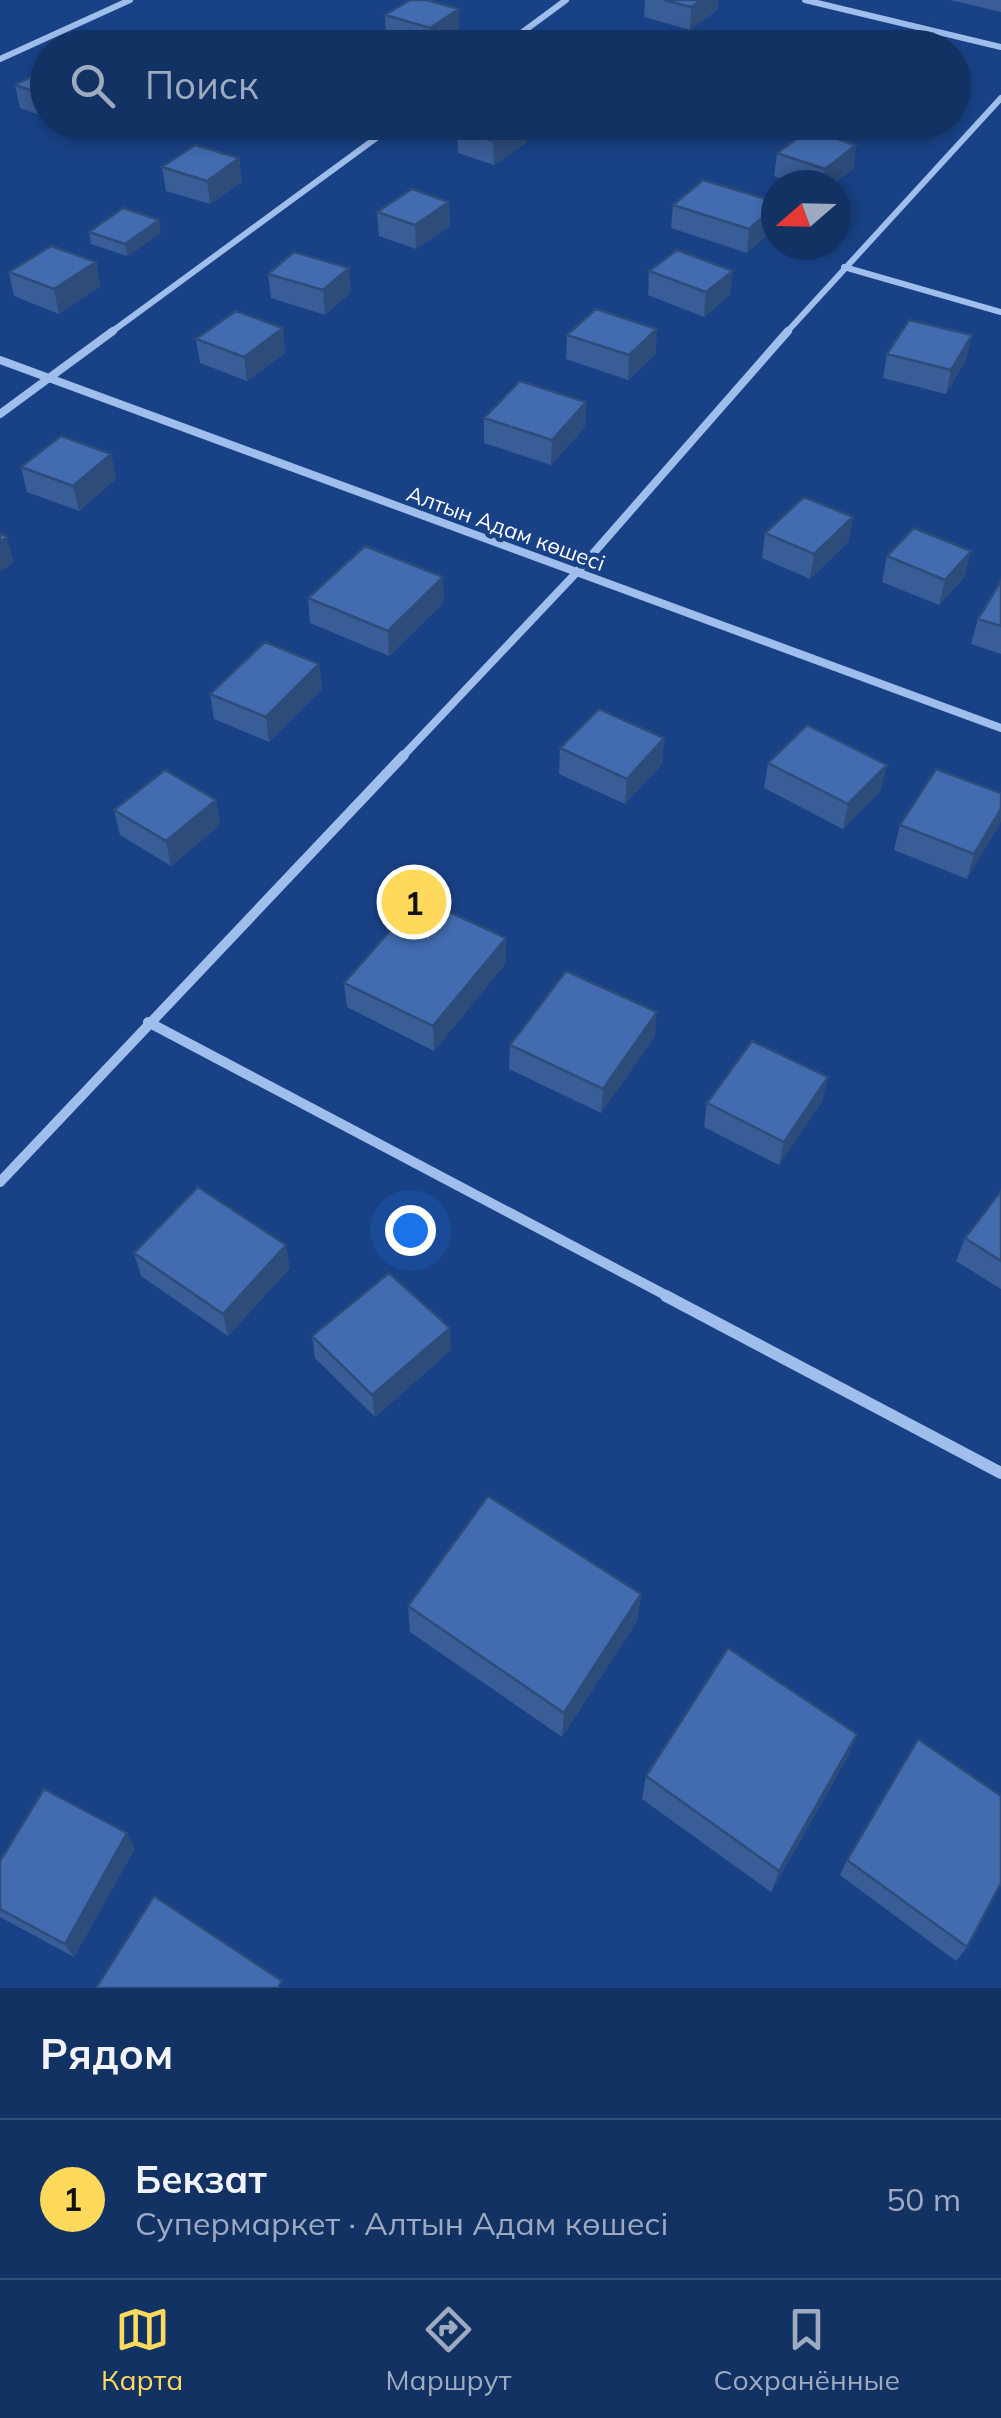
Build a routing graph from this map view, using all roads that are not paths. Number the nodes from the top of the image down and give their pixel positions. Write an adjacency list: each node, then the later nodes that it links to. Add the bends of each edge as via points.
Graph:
1 (130, 0): 4 (street)
2 (566, 0): 5 (street)
3 (804, 0): 6 (street)
4 (64, 30)
5 (525, 30)
6 (932, 30)
7 (971, 39): 9 (street)
8 (30, 45): 10 (street)
9 (1001, 46)
10 (0, 59)
11 (1001, 98): 12 (street)
12 (971, 130)
13 (373, 140): 18 (street)
14 (962, 140): 15 (street)
15 (844, 268): 16 (street); 20 (street)
16 (1001, 312)
17 (0, 360): 18 (street, Алтын Адам көшесі)
18 (48, 378): 19 (street); 20 (street, Алтын Адам көшесі)
19 (0, 414)
20 (576, 573): 21 (street, Алтын Адам көшесі); 22 (street)
21 (1001, 728)
22 (148, 1022): 23 (street); 24 (street)
23 (0, 1182)
24 (1001, 1473)

